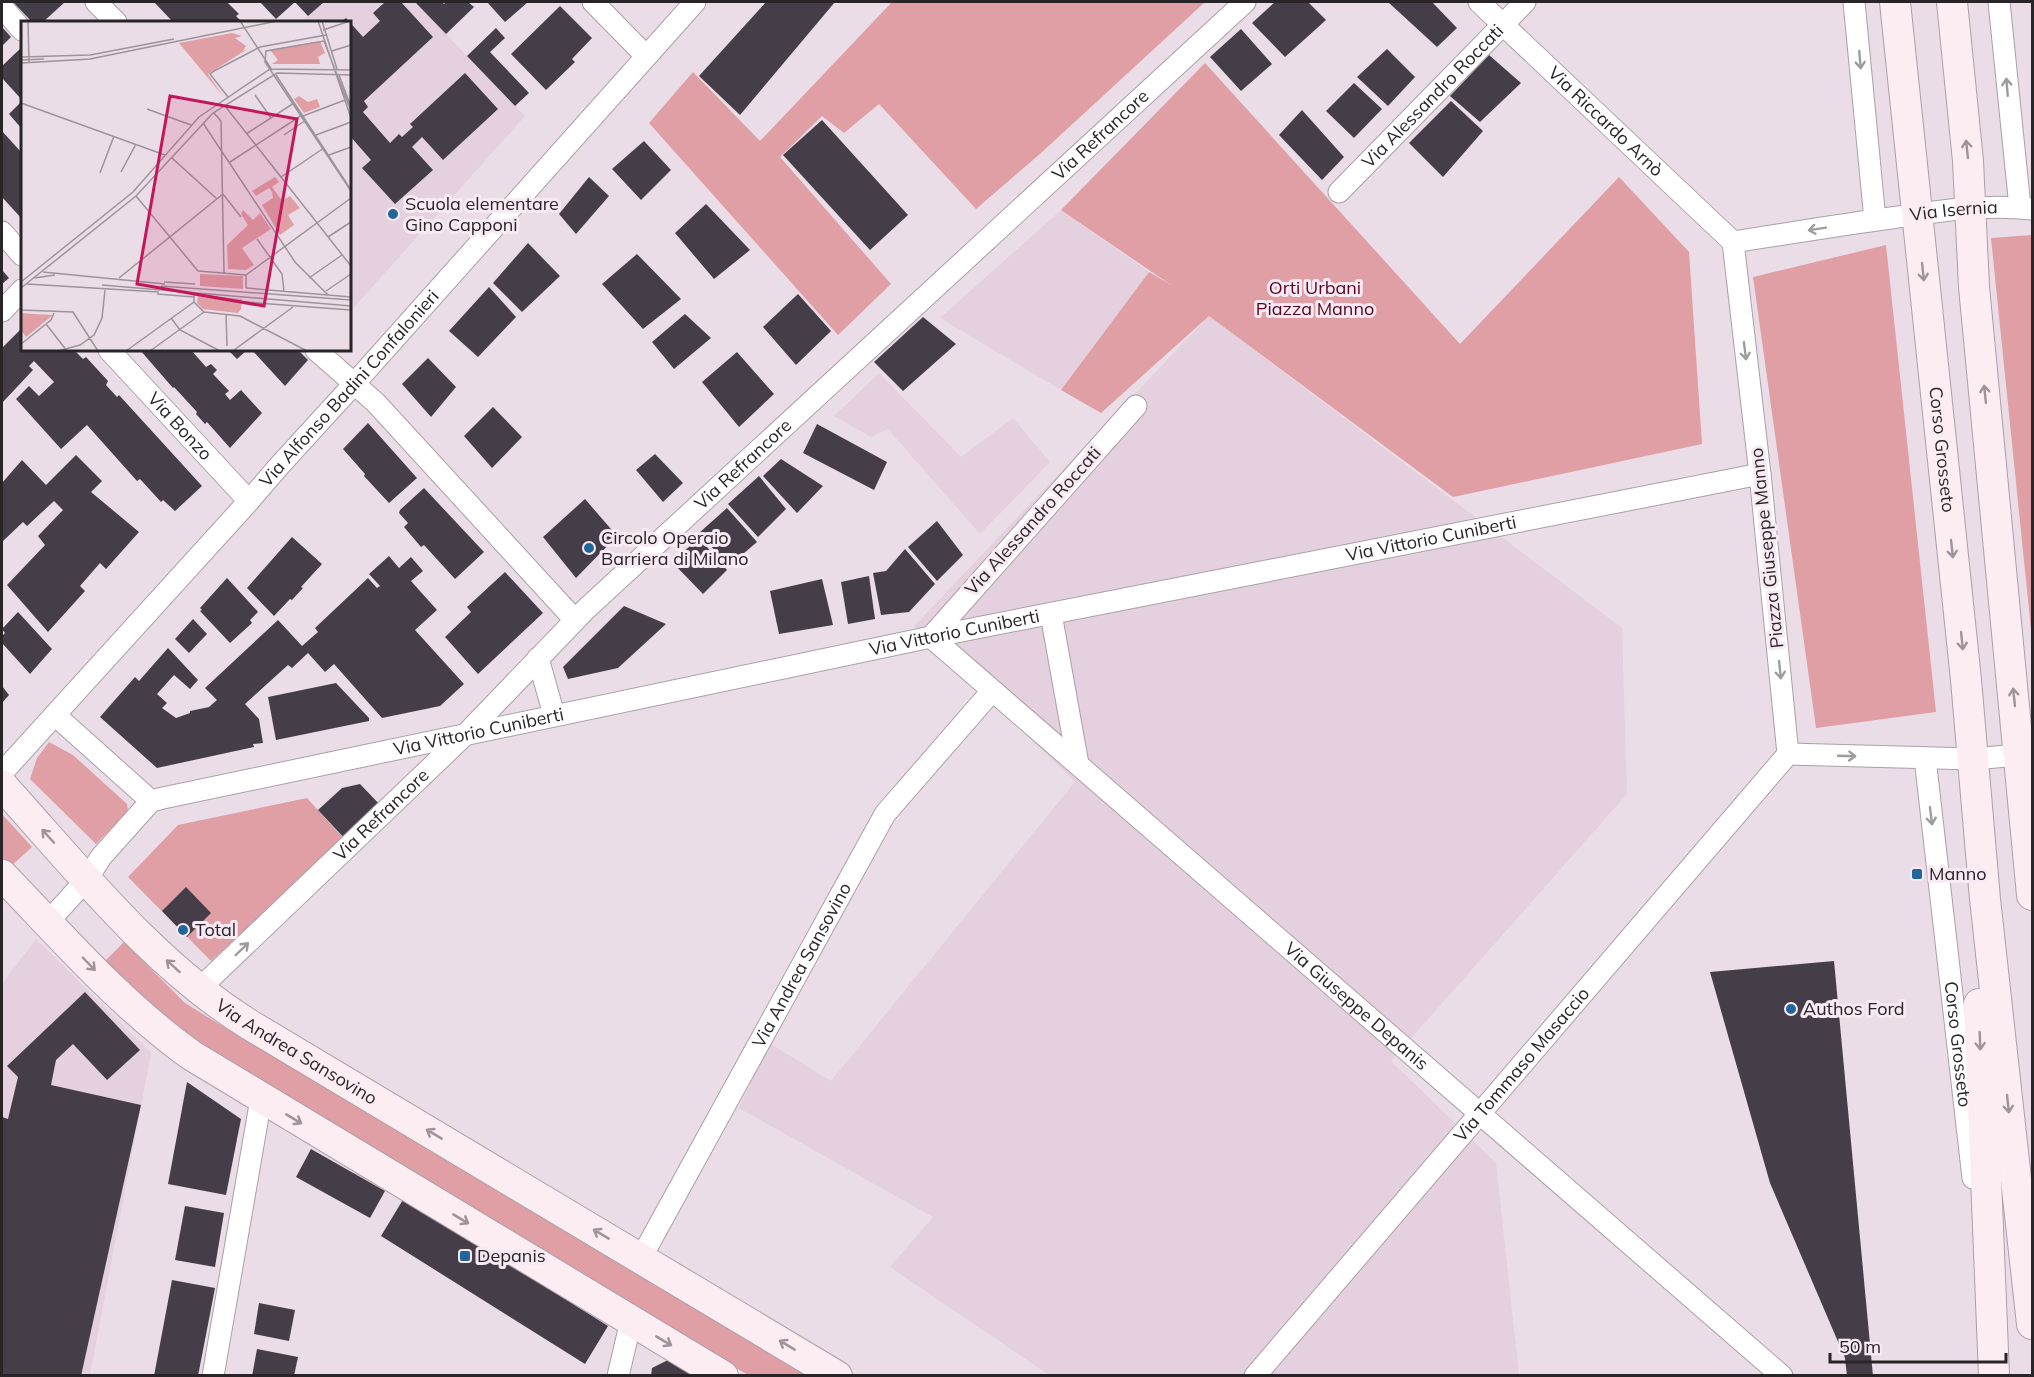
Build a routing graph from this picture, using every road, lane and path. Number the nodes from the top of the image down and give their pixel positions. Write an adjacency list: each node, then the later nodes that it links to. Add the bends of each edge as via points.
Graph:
1 (96, 2): 12 (street)
2 (593, 2): 15 (street)
3 (695, 2): 15 (street, Via Alfonso Badini Confalonieri)
4 (1245, 2): 33 (street, Via Refrancore)
5 (1479, 2): 13 (street, Via Riccardo Arnò)
6 (1525, 2): 13 (street, Via Alessandro Roccati)
7 (1854, 2): 20 (street, one-way to 20)
8 (1895, 2): 19 (main road, Corso Grosseto)
9 (1952, 2): 17 (main road, one-way to 9)
10 (1999, 2): 18 (street, one-way to 10)
11 (2, 7): 14 (street)
12 (115, 21)
13 (1503, 24): 16 (street, Via Alessandro Roccati); 22 (street, Via Riccardo Arnò)
14 (21, 29)
15 (646, 56): 28 (street, Via Alfonso Badini Confalonieri)
16 (1339, 192)
17 (1971, 208): 18 (street, Via Isernia); 19 (street, Via Isernia); 41 (main road, one-way to 17, via 1974,287)
18 (2026, 208)
19 (1917, 214): 20 (street, Via Isernia); 43 (main road, Corso Grosseto, one-way to 43)
20 (1875, 220): 22 (street, one-way to 22)
21 (2, 232): 23 (street)
22 (1733, 242): 30 (street, Piazza Giuseppe Manno, one-way to 30)
23 (21, 254)
24 (21, 291): 25 (street)
25 (2, 310)
26 (110, 351): 31 (street, Via Bonzo)
27 (317, 351): 28 (street)
28 (354, 384): 31 (street, Via Alfonso Badini Confalonieri); 33 (street, via 376,403)
29 (1136, 406): 34 (street, Via Alessandro Roccati)
30 (1760, 474): 32 (street, Via Vittorio Cuniberti); 40 (street, Piazza Giuseppe Manno, one-way to 40)
31 (249, 501): 37 (street, Via Alfonso Badini Confalonieri)
32 (1051, 614): 34 (street, Via Vittorio Cuniberti); 44 (street)
33 (575, 620): 35 (street, Via Refrancore)
34 (930, 637): 36 (street, Via Giuseppe Depanis); 38 (street, Via Vittorio Cuniberti)
35 (538, 658): 38 (street); 39 (street, Via Refrancore)
36 (992, 691): 44 (street, Via Giuseppe Depanis); 56 (street, Via Andrea Sansovino, via 885,814)
37 (55, 715): 45 (street, Via Alfonso Badini Confalonieri); 47 (street)
38 (554, 715): 39 (street, Via Vittorio Cuniberti)
39 (468, 732): 47 (street, Via Vittorio Cuniberti); 53 (street, Via Refrancore, one-way to 39)
40 (1788, 754): 42 (street, one-way to 42); 55 (street, Via Tommaso Masaccio)
41 (2026, 754): 43 (street); 50 (main road)
42 (1925, 758): 43 (street); 59 (street, Corso Grosseto, one-way to 59)
43 (1973, 759): 51 (main road, Corso Grosseto)
44 (1078, 764): 55 (street, Via Giuseppe Depanis)
45 (2, 773)
46 (2, 785): 49 (main road, Via Andrea Sansovino, one-way to 46)
47 (151, 801): 49 (street, via 101,856)
48 (2, 875): 52 (main road)
49 (87, 879): 52 (street); 53 (main road, Via Andrea Sansovino, one-way to 49)
50 (2032, 895)
51 (1985, 899): 58 (main road, Corso Grosseto, one-way to 58); 59 (main road, Corso Grosseto, one-way to 59, via 1977,963)
52 (48, 922): 54 (main road, one-way to 54, via 149,1023 206,1066)
53 (199, 989): 56 (main road, Via Andrea Sansovino, one-way to 53, via 250,1025)
54 (261, 1099): 57 (main road, one-way to 57); 60 (street)
55 (1480, 1112): 64 (street, Via Tommaso Masaccio); 65 (street, Via Giuseppe Depanis)
56 (640, 1258): 63 (main road, Via Andrea Sansovino, one-way to 56)
57 (631, 1321): 61 (street); 62 (main road, one-way to 62)
58 (2032, 1324)
59 (1991, 1332): 66 (main road, Corso Grosseto)
60 (213, 1376)
61 (618, 1376)
62 (723, 1376)
63 (837, 1376)
64 (1255, 1376)
65 (1782, 1376)
66 (1994, 1376)

